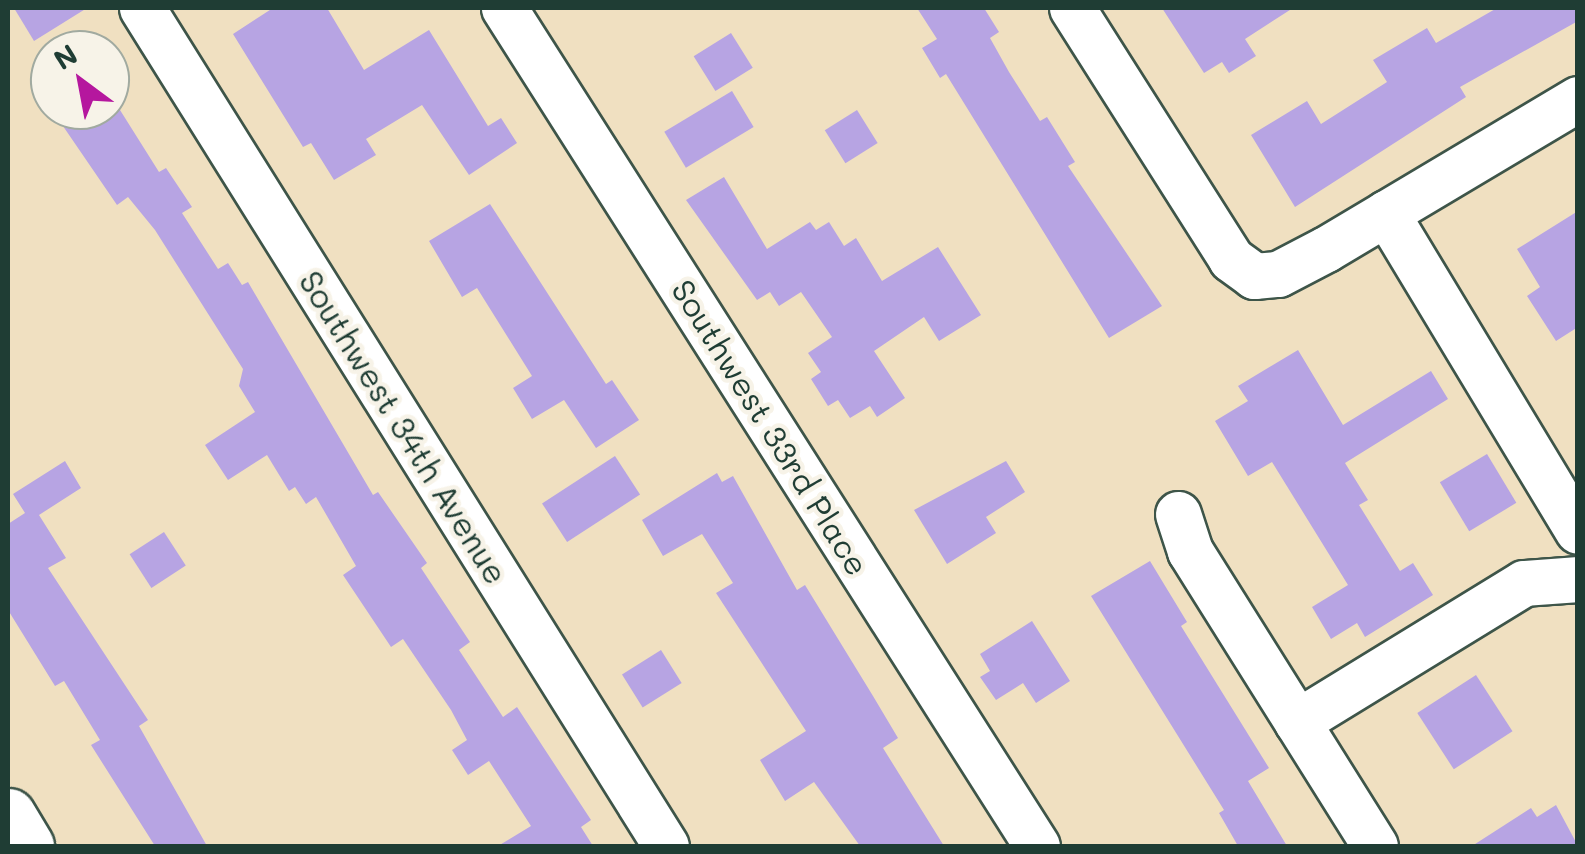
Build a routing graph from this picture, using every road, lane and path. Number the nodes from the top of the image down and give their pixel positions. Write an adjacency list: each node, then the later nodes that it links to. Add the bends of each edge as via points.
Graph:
1 (142, 8): 12 (street, Southwest 34th Avenue)
2 (504, 8): 13 (street, Southwest 33rd Place)
3 (1072, 8): 5 (street, via 1231,259 1254,276 1278,274)
4 (1578, 99): 5 (street)
5 (1386, 213): 7 (street)
6 (1178, 514): 9 (street, via 1190,551)
7 (1578, 531)
8 (1578, 579): 9 (street, via 1524,583)
9 (1298, 722): 14 (street)
10 (8, 816): 11 (street)
11 (26, 846)
12 (666, 846)
13 (1037, 846)
14 (1375, 846)

